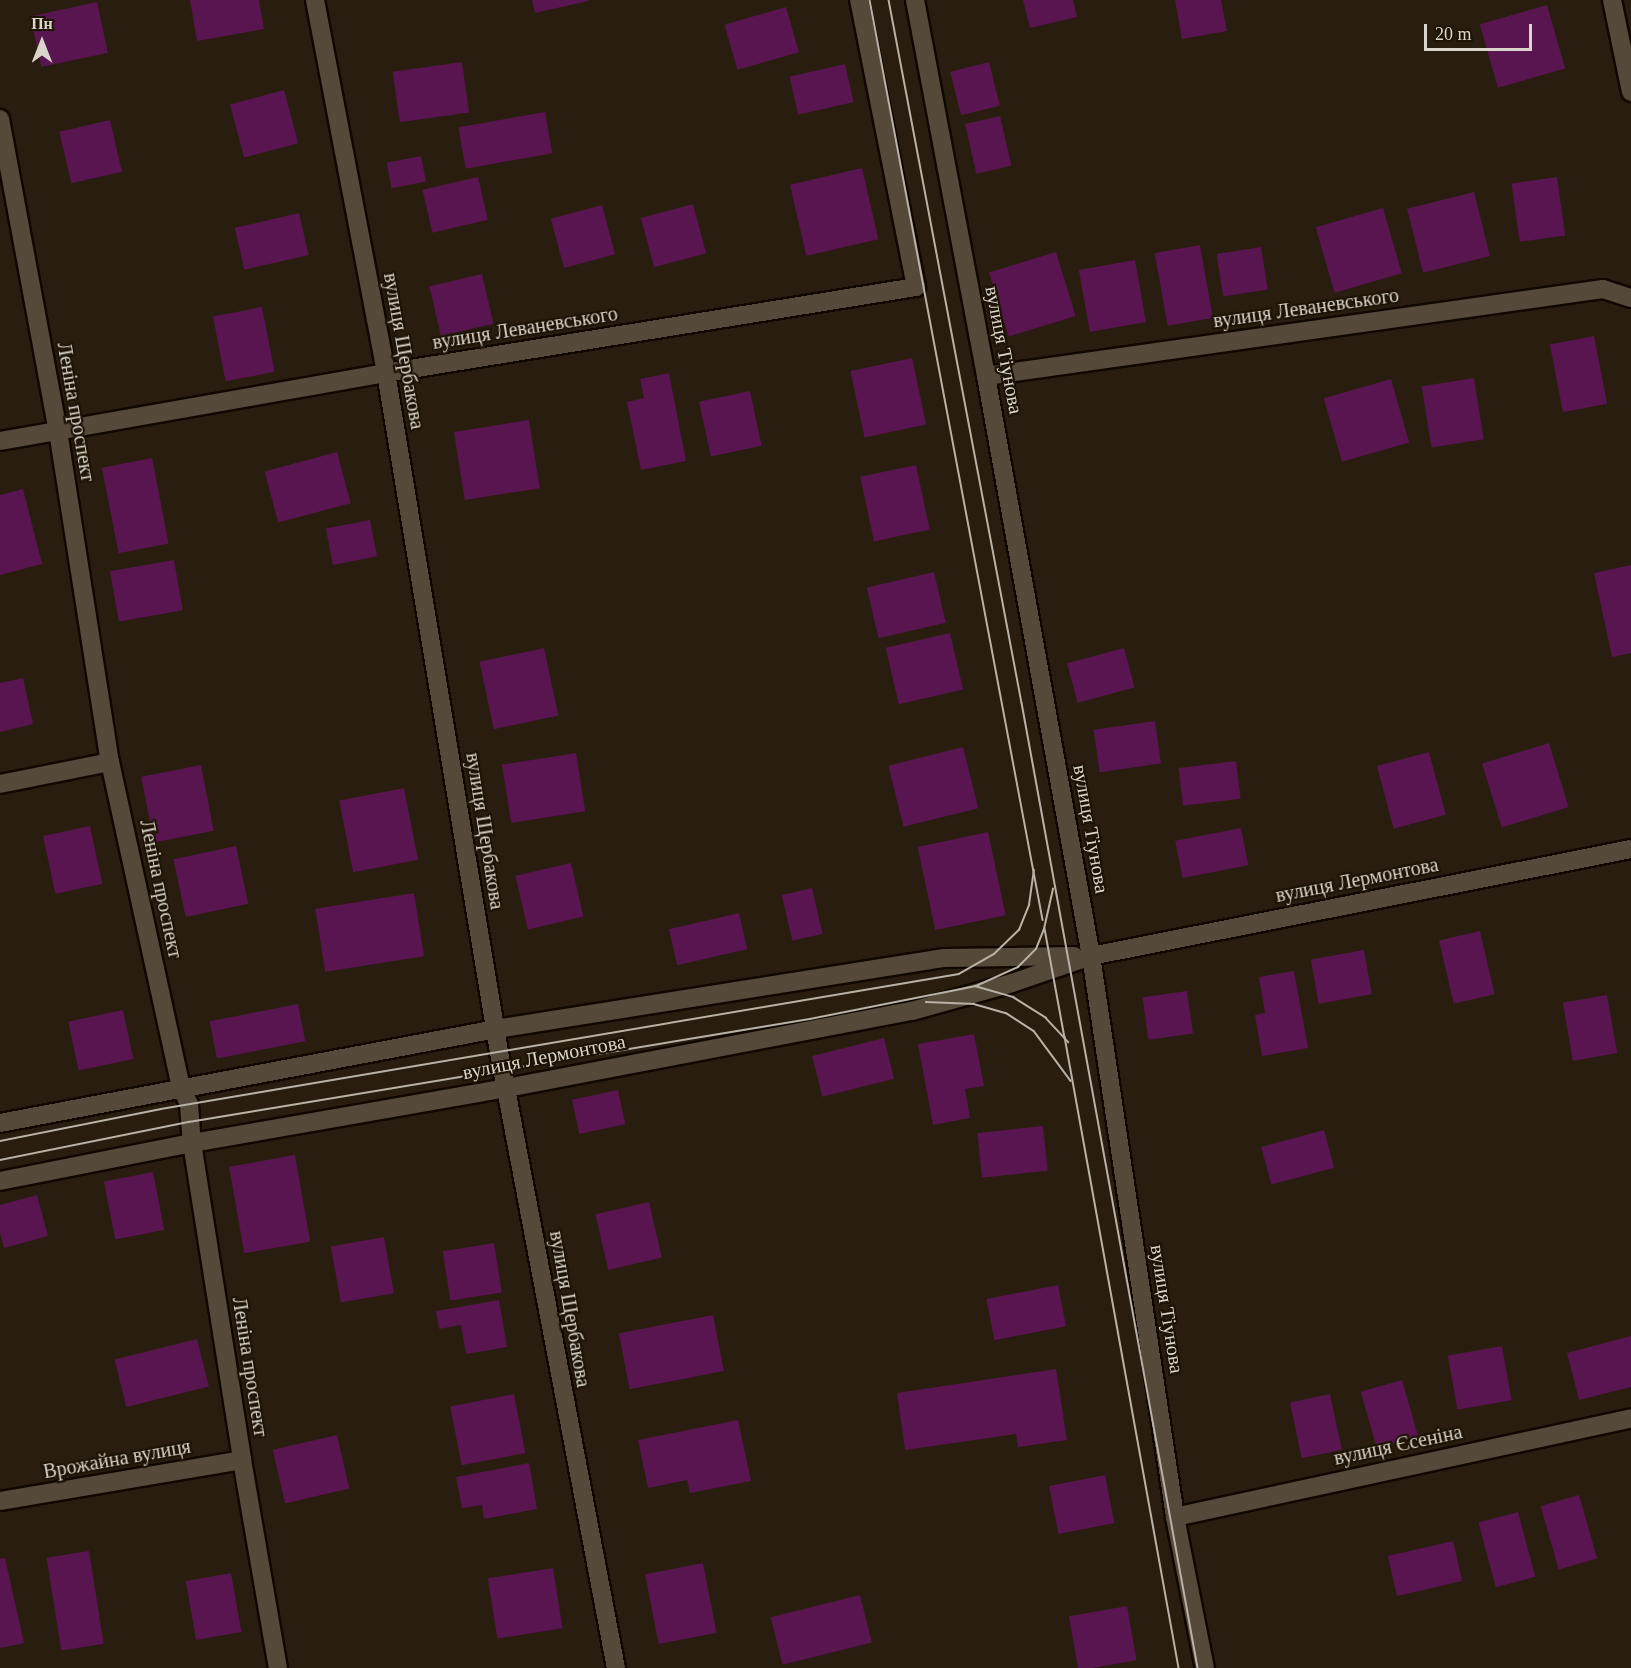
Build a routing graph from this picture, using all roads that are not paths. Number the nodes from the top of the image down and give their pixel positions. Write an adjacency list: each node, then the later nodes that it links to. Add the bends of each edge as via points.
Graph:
1 (315, 0): 8 (street, вулиця Щербакова)
2 (859, 0): 8 (street, вулиця Леваневського, via 916,287)
3 (915, 0): 9 (street, вулиця Тіунова)
4 (1612, 0): 5 (street)
5 (1631, 93)
6 (0, 119): 10 (street, Леніна проспект)
7 (1631, 298): 9 (street, вулиця Леваневського, via 1603,289)
8 (386, 373): 10 (street, вулиця Леваневського); 16 (street, вулиця Щербакова)
9 (986, 376): 15 (street, вулиця Тіунова)
10 (58, 431): 11 (street, вулиця Леваневського); 12 (street, Леніна проспект)
11 (0, 441)
12 (110, 762): 13 (street); 17 (street, Леніна проспект)
13 (0, 784)
14 (1631, 849): 15 (street, вулиця Лермонтова)
15 (1091, 956): 16 (street, вулиця Лермонтова, via 944,958); 18 (street, вулиця Лермонтова, via 912,1011); 25 (street, вулиця Тіунова)
16 (496, 1029): 17 (street, вулиця Лермонтова); 18 (street, вулиця Щербакова)
17 (181, 1087): 19 (street, вулиця Лермонтова); 20 (street, Леніна проспект, via 189,1104)
18 (507, 1088): 20 (street, вулиця Лермонтова); 27 (street, вулиця Щербакова)
19 (0, 1123)
20 (192, 1143): 21 (street, вулиця Лермонтова); 23 (street, Леніна проспект)
21 (0, 1181)
22 (1631, 1418): 25 (street, вулиця Єсеніна)
23 (242, 1460): 24 (street, Врожайна вулиця); 26 (street, Леніна проспект)
24 (0, 1501)
25 (1175, 1517): 28 (street, вулиця Тіунова)
26 (278, 1668)
27 (616, 1668)
28 (1205, 1668)

